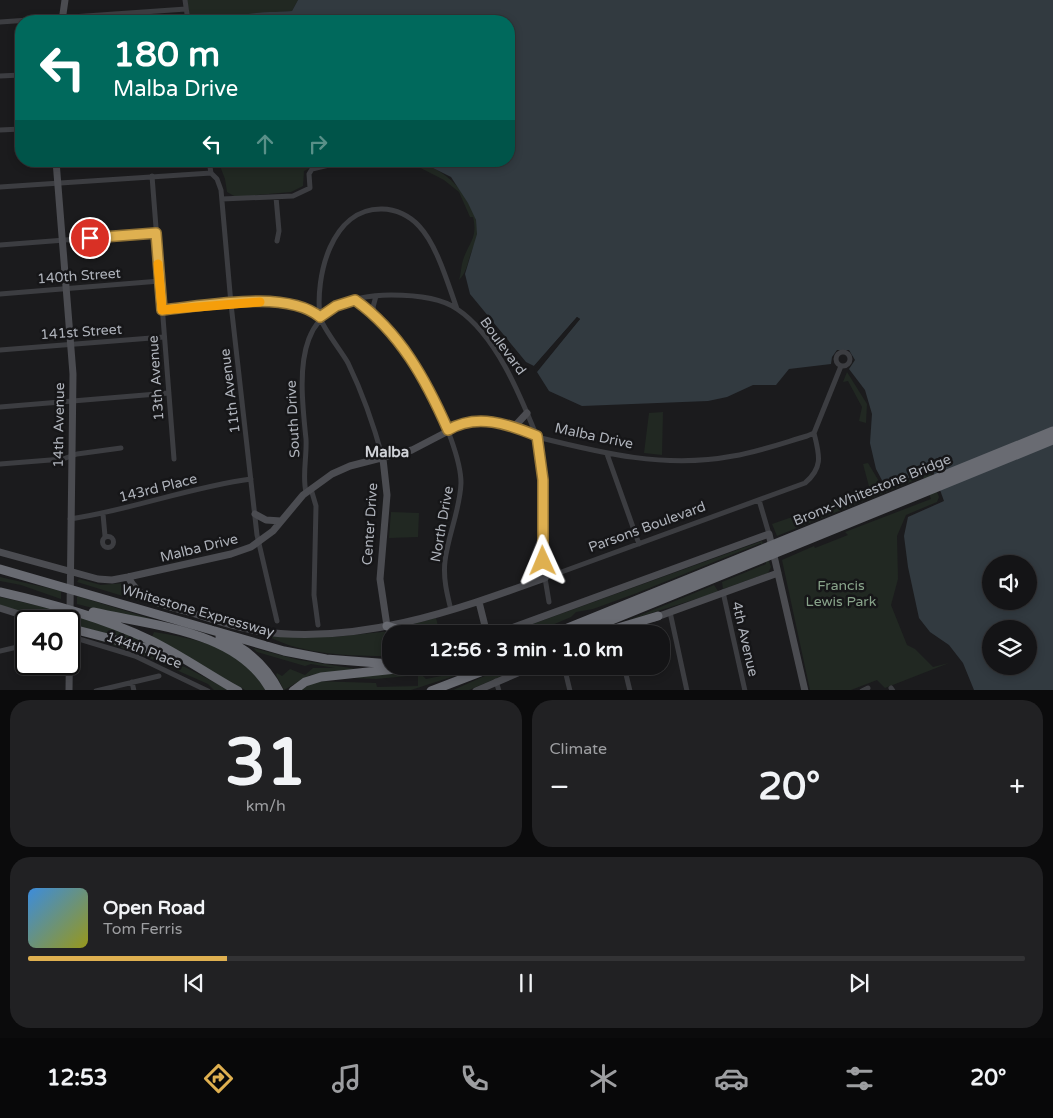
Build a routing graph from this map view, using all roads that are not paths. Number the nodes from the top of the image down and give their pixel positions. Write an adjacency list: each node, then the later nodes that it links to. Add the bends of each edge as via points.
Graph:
1 (64, 0): 4 (street)
2 (185, 0): 3 (street)
3 (186, 9): 5 (street); 6 (street)
4 (62, 15)
5 (112, 15)
6 (187, 15)
7 (15, 21): 8 (street)
8 (0, 22)
9 (15, 75): 10 (street)
10 (0, 76)
11 (15, 129): 12 (street)
12 (0, 130)
13 (57, 167): 18 (street, 14th Avenue)
14 (210, 167): 16 (street, 11th Avenue)
15 (316, 167): 20 (street, via 310,174 310,188 293,196)
16 (211, 173): 17 (street); 21 (street, 11th Avenue, via 220,185)
17 (152, 176): 18 (street); 22 (street, 13th Avenue)
18 (58, 183): 19 (street); 23 (street, 14th Avenue)
19 (0, 188)
20 (276, 196): 21 (street); 24 (street, via 279,231)
21 (222, 199): 31 (street, 11th Avenue)
22 (156, 233): 23 (street); 26 (street, 13th Avenue)
23 (62, 240): 25 (street); 27 (street, 14th Avenue)
24 (276, 241)
25 (0, 245)
26 (160, 281): 27 (street, 140th Street); 33 (street, 13th Avenue)
27 (66, 289): 28 (street, 140th Street); 37 (street, 14th Avenue)
28 (0, 294)
29 (376, 296): 30 (street, Boulevard); 32 (street, Boulevard, via 422,298); 34 (street)
30 (355, 300): 34 (street, North Drive); 35 (street, Boulevard, via 336,306)
31 (231, 304): 33 (street); 35 (street, via 280,301 305,308); 56 (street, 11th Avenue)
32 (457, 309): 35 (street, via 420,226 402,213 381,208 350,219 334,238 322,278); 43 (street, Boulevard, via 502,361 518,388)
33 (162, 310): 36 (street, 13th Avenue)
34 (375, 315): 45 (street, North Drive, via 411,359)
35 (320, 317): 54 (street, Center Drive, via 359,387); 57 (street, South Drive, via 310,338 302,374)
36 (164, 337): 37 (street, 141st Street); 40 (street, 13th Avenue)
37 (70, 345): 38 (street, 141st Street); 41 (street, 14th Avenue)
38 (0, 350)
39 (841, 366): 47 (street)
40 (169, 393): 41 (street); 53 (street, 13th Avenue)
41 (72, 401): 42 (street); 52 (street, 14th Avenue)
42 (0, 406)
43 (527, 414): 44 (street); 48 (street, Boulevard)
44 (514, 426): 45 (street, Malba Drive, via 477,421); 48 (street, Malba Drive)
45 (448, 430): 54 (street, Malba Drive, via 421,447); 80 (street, North Drive, via 461,483 445,564)
46 (1053, 430): 91 (highway, Bronx-Whitestone Bridge)
47 (814, 433): 51 (street, Malba Drive, via 738,455 706,460 674,461); 58 (street, Parsons Boulevard, via 819,460 815,474 805,483)
48 (537, 436): 51 (street, Malba Drive); 72 (street, Boulevard, via 543,480)
49 (1053, 440): 92 (highway, Bronx-Whitestone Bridge, via 704,583)
50 (121, 448): 52 (street)
51 (607, 454): 66 (street)
52 (71, 456): 55 (street); 61 (street, 14th Avenue)
53 (174, 459)
54 (382, 459): 57 (street, Malba Drive, via 340,470); 87 (street, Center Drive, via 387,490 380,579)
55 (0, 464)
56 (251, 480): 59 (street, 143rd Place, via 221,483); 60 (street, 11th Avenue)
57 (308, 491): 62 (street, Malba Drive); 86 (street, South Drive, via 316,506 314,595)
58 (759, 500): 63 (street); 66 (street, Parsons Boulevard)
59 (102, 514): 61 (street, 143rd Place); 64 (street)
60 (255, 514): 62 (street); 65 (street, 11th Avenue)
61 (70, 519): 69 (street, 14th Avenue)
62 (281, 522): 65 (street, Malba Drive)
63 (768, 534): 70 (street); 90 (street)
64 (105, 536)
65 (259, 543): 71 (street, Malba Drive, via 231,554); 85 (street, 11th Avenue)
66 (639, 544): 72 (street, Parsons Boulevard)
67 (0, 552): 69 (street, Malba Drive)
68 (0, 569): 81 (highway, Whitestone Expressway)
69 (69, 571): 71 (street, Malba Drive, via 102,580); 79 (street, 14th Avenue)
70 (778, 572): 74 (street); 129 (street)
71 (128, 577): 95 (street, Parsons Boulevard, via 137,591 153,601 256,630 325,634)
72 (545, 578): 75 (street, Parsons Boulevard); 76 (street, Boulevard)
73 (0, 592): 77 (highway)
74 (723, 592): 82 (street); 128 (street, 4th Avenue)
75 (479, 602): 80 (street, Parsons Boulevard); 89 (street)
76 (549, 602)
77 (53, 605): 111 (highway, via 108,622 145,638); 118 (highway, via 181,631 213,642 247,660)
78 (0, 608): 83 (street)
79 (69, 610)
80 (451, 610): 88 (street, Parsons Boulevard)
81 (149, 612): 100 (highway, Whitestone Expressway, via 301,654); 119 (highway, via 239,646 262,666)
82 (670, 612): 84 (street); 127 (street)
83 (15, 613)
84 (658, 616): 93 (highway); 94 (street)
85 (277, 621)
86 (318, 625)
87 (387, 625)
88 (391, 625)
89 (485, 625)
90 (520, 625)
91 (585, 625)
92 (587, 625)
93 (628, 625)
94 (635, 625)
95 (382, 627)
96 (80, 631): 111 (highway, via 153,650)
97 (80, 639): 116 (street, 144th Place, via 135,656)
98 (15, 648): 99 (street)
99 (0, 651)
100 (382, 663)
101 (382, 670): 120 (highway, via 321,677)
102 (69, 675): 113 (street, 14th Avenue)
103 (473, 675): 121 (highway)
104 (475, 675): 122 (highway)
105 (511, 675): 109 (street)
106 (566, 675): 125 (street)
107 (626, 675): 126 (street)
108 (159, 676): 110 (street)
109 (496, 681): 123 (street); 124 (street)
110 (132, 682): 114 (street); 115 (street)
111 (228, 685): 117 (highway)
112 (868, 688): 130 (street)
113 (69, 690)
114 (96, 690)
115 (134, 690)
116 (208, 690)
117 (238, 690)
118 (271, 690)
119 (279, 690)
120 (293, 690)
121 (432, 690)
122 (445, 690)
123 (476, 690)
124 (499, 690)
125 (570, 690)
126 (630, 690)
127 (688, 690)
128 (745, 690)
129 (805, 690)
130 (862, 690)

